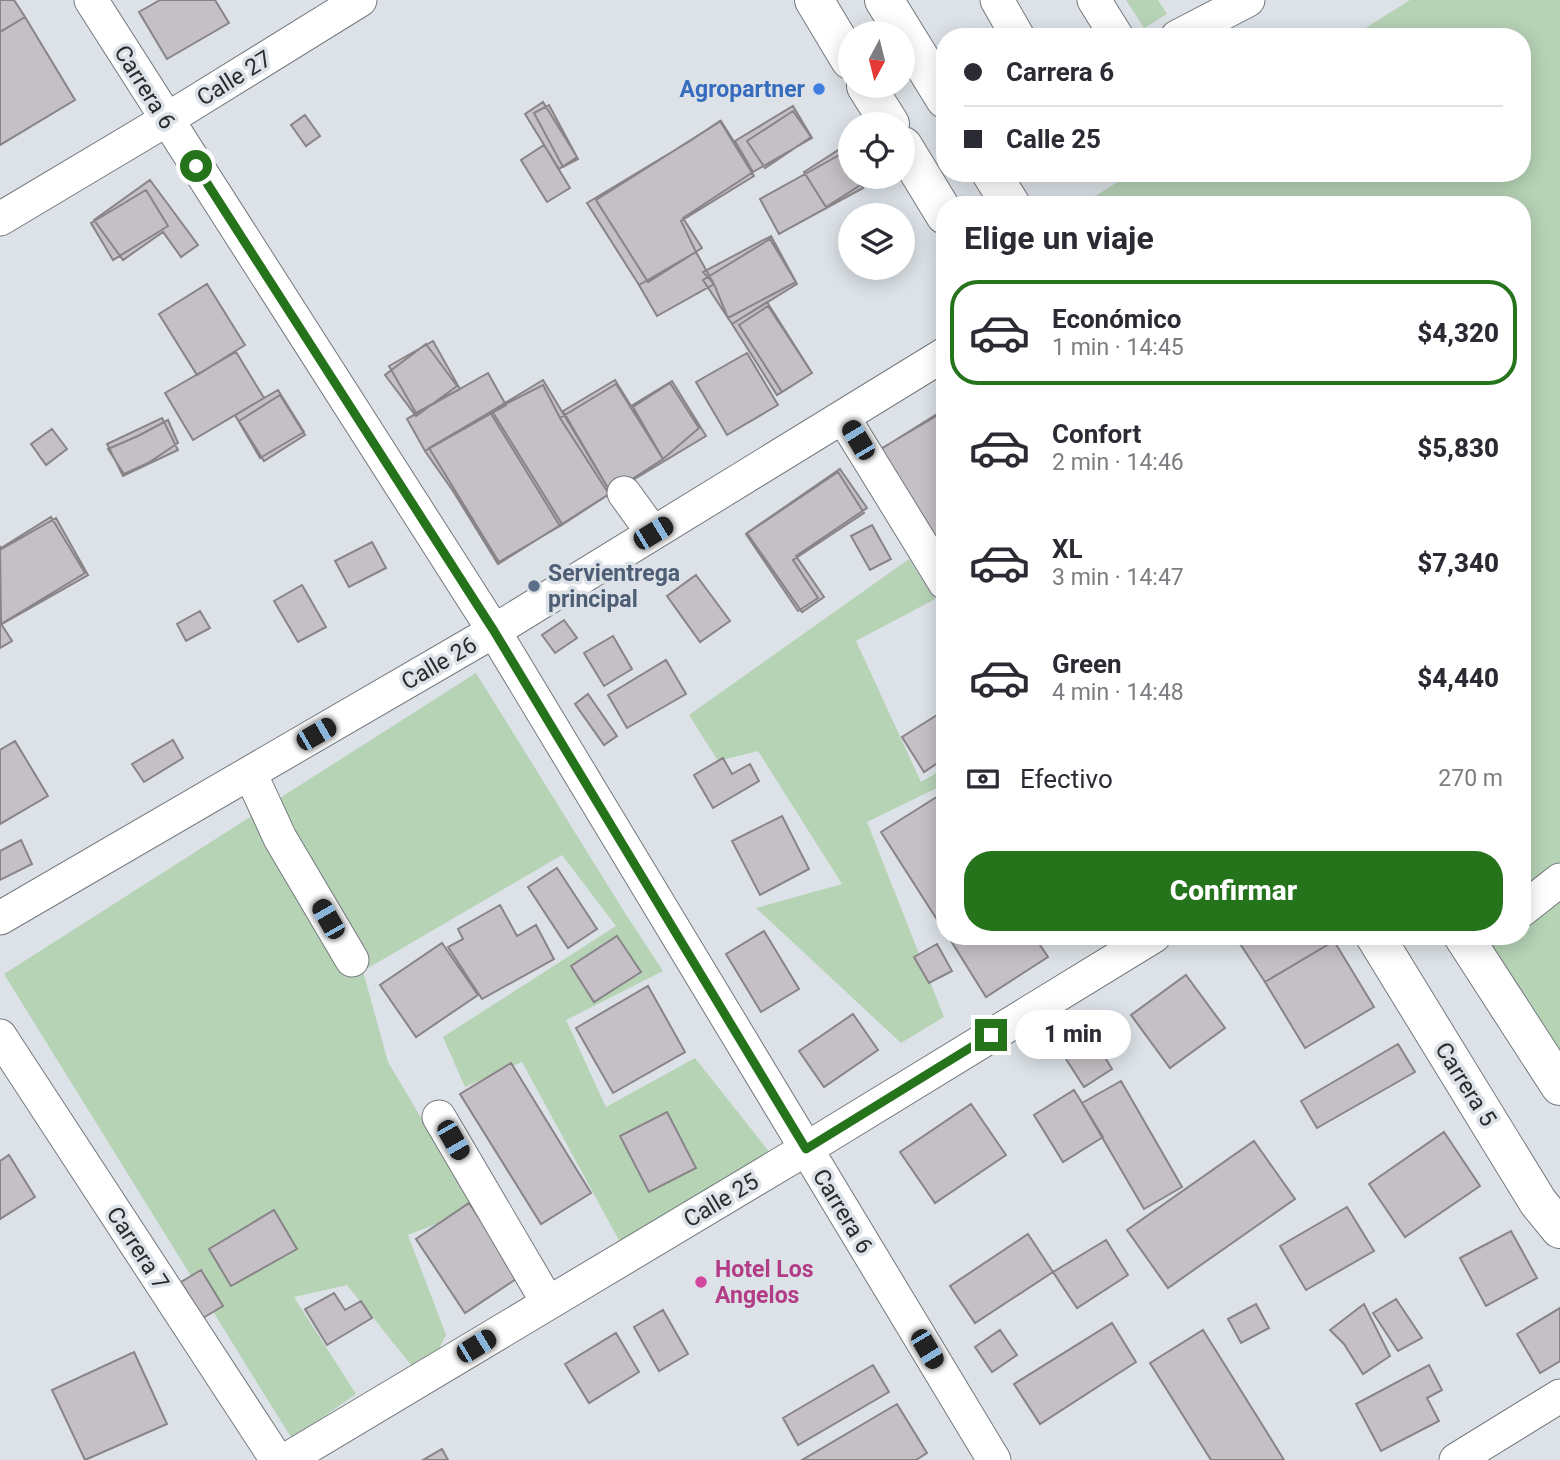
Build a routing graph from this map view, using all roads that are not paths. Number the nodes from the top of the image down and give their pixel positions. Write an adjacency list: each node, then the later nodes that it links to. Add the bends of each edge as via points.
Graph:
1 (91, 0): 13 (street, Carrera 6)
2 (360, 0): 13 (street, Calle 27)
3 (814, 0): 11 (main road)
4 (884, 0): 12 (main road)
5 (996, 0): 8 (street)
6 (1094, 0): 9 (street)
7 (1248, 0): 10 (street)
8 (1013, 28)
9 (1111, 28)
10 (1194, 28)
11 (838, 40)
12 (936, 84)
13 (166, 120): 16 (street, Calle 27); 22 (street, Carrera 6)
14 (915, 166): 15 (main road)
15 (936, 200)
16 (0, 219)
17 (936, 359): 18 (street, Calle 26)
18 (843, 416): 20 (street, Calle 26); 21 (street)
19 (624, 493): 20 (street)
20 (653, 533): 22 (street, Calle 26)
21 (936, 568)
22 (494, 631): 23 (street, Calle 26); 34 (street, Carrera 6)
23 (250, 773): 26 (street, Calle 26); 30 (street, via 280,838)
24 (1560, 880): 25 (street)
25 (1531, 903)
26 (0, 918)
27 (1139, 945): 34 (street, Calle 25)
28 (1381, 945): 35 (main road, Carrera 5, via 1538,1202)
29 (1476, 945): 32 (main road)
30 (352, 960)
31 (0, 1036): 38 (street, Carrera 7)
32 (1560, 1086)
33 (439, 1117): 36 (street)
34 (806, 1149): 36 (street, Calle 25); 40 (street, Carrera 6)
35 (1560, 1228)
36 (548, 1303): 39 (street, Calle 25)
37 (1560, 1396): 41 (street)
38 (277, 1460)
39 (286, 1460)
40 (994, 1460)
41 (1456, 1460)

